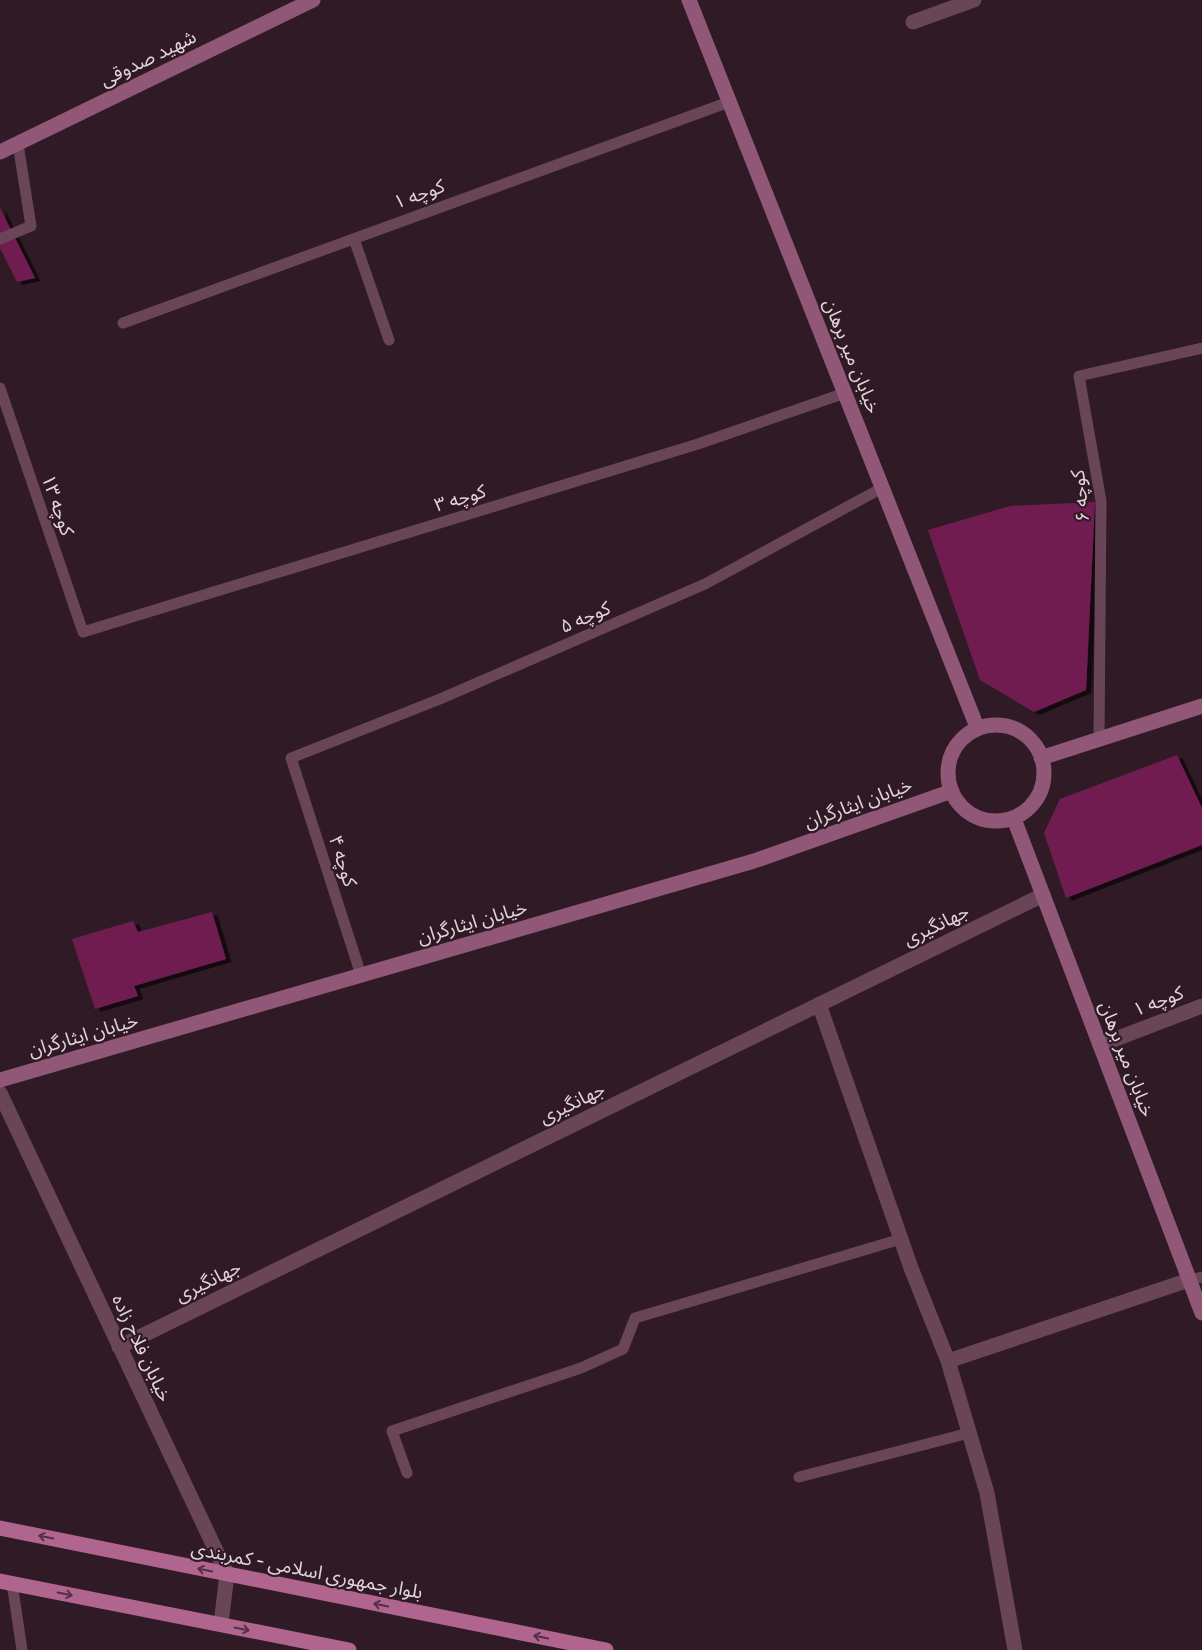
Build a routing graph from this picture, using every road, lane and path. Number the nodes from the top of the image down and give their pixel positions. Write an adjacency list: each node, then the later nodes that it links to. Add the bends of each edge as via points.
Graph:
1 (313, 0): 6 (street, شهید صدوقی)
2 (689, 0): 5 (street, خیابان میر برهان)
3 (974, 0): 4 (street)
4 (913, 22)
5 (729, 102): 9 (lane, کوچه ۱); 14 (street, خیابان میر برهان)
6 (18, 144): 7 (street, شهید صدوقی); 8 (lane, via 31,226)
7 (0, 152)
8 (0, 239)
9 (354, 239): 10 (lane, کوچه ۱); 11 (lane)
10 (123, 323)
11 (388, 340)
12 (1202, 348): 19 (lane, کوچه ۶, via 1079,376 1101,501)
13 (0, 388): 16 (lane, کوچه ۱۳)
14 (845, 394): 15 (street, خیابان میر برهان); 16 (lane, کوچه ۳, via 698,444)
15 (882, 488): 18 (street, خیابان میر برهان); 20 (lane, کوچه ۵, via 705,584 440,699)
16 (83, 632)
17 (1202, 706): 19 (street)
18 (977, 727): 21 (street, via 1008,725 1034,742); 22 (street, via 954,747 946,776)
19 (1099, 740): 21 (street)
20 (291, 758): 25 (lane, کوچه ۴)
21 (1041, 758): 23 (street, via 1045,770 1038,799)
22 (952, 791): 23 (street, via 957,804 983,821); 25 (street, خیابان ایثارگران, via 754,861)
23 (1014, 819): 24 (street, خیابان میر برهان)
24 (1043, 895): 26 (street, جهانگیری); 28 (street, خیابان میر برهان)
25 (361, 975): 29 (street, خیابان ایثارگران)
26 (819, 1004): 31 (street); 34 (street, جهانگیری)
27 (1202, 1006): 28 (street, کوچه ۱)
28 (1100, 1045): 32 (street, خیابان میر برهان)
29 (0, 1080)
30 (0, 1093): 34 (street, خیابان فلاح زاده)
31 (901, 1239): 35 (street); 37 (lane, via 635,1318 623,1349 581,1368 392,1431)
32 (1196, 1278): 33 (street, خیابان میر برهان); 35 (street)
33 (1202, 1313)
34 (119, 1347): 40 (street, خیابان فلاح زاده)
35 (948, 1361): 36 (street)
36 (970, 1433): 38 (lane); 46 (street, via 987,1493)
37 (407, 1473)
38 (799, 1477)
39 (0, 1528): 40 (main road, بلوار جمهوری اسلامی - کمربندی, one-way to 39)
40 (228, 1574): 42 (street); 45 (main road, بلوار جمهوری اسلامی - کمربندی, one-way to 40)
41 (6, 1582): 42 (main road, one-way to 42); 43 (lane)
42 (221, 1624): 44 (main road, one-way to 44)
43 (22, 1650)
44 (349, 1650)
45 (606, 1650)
46 (1015, 1650)

